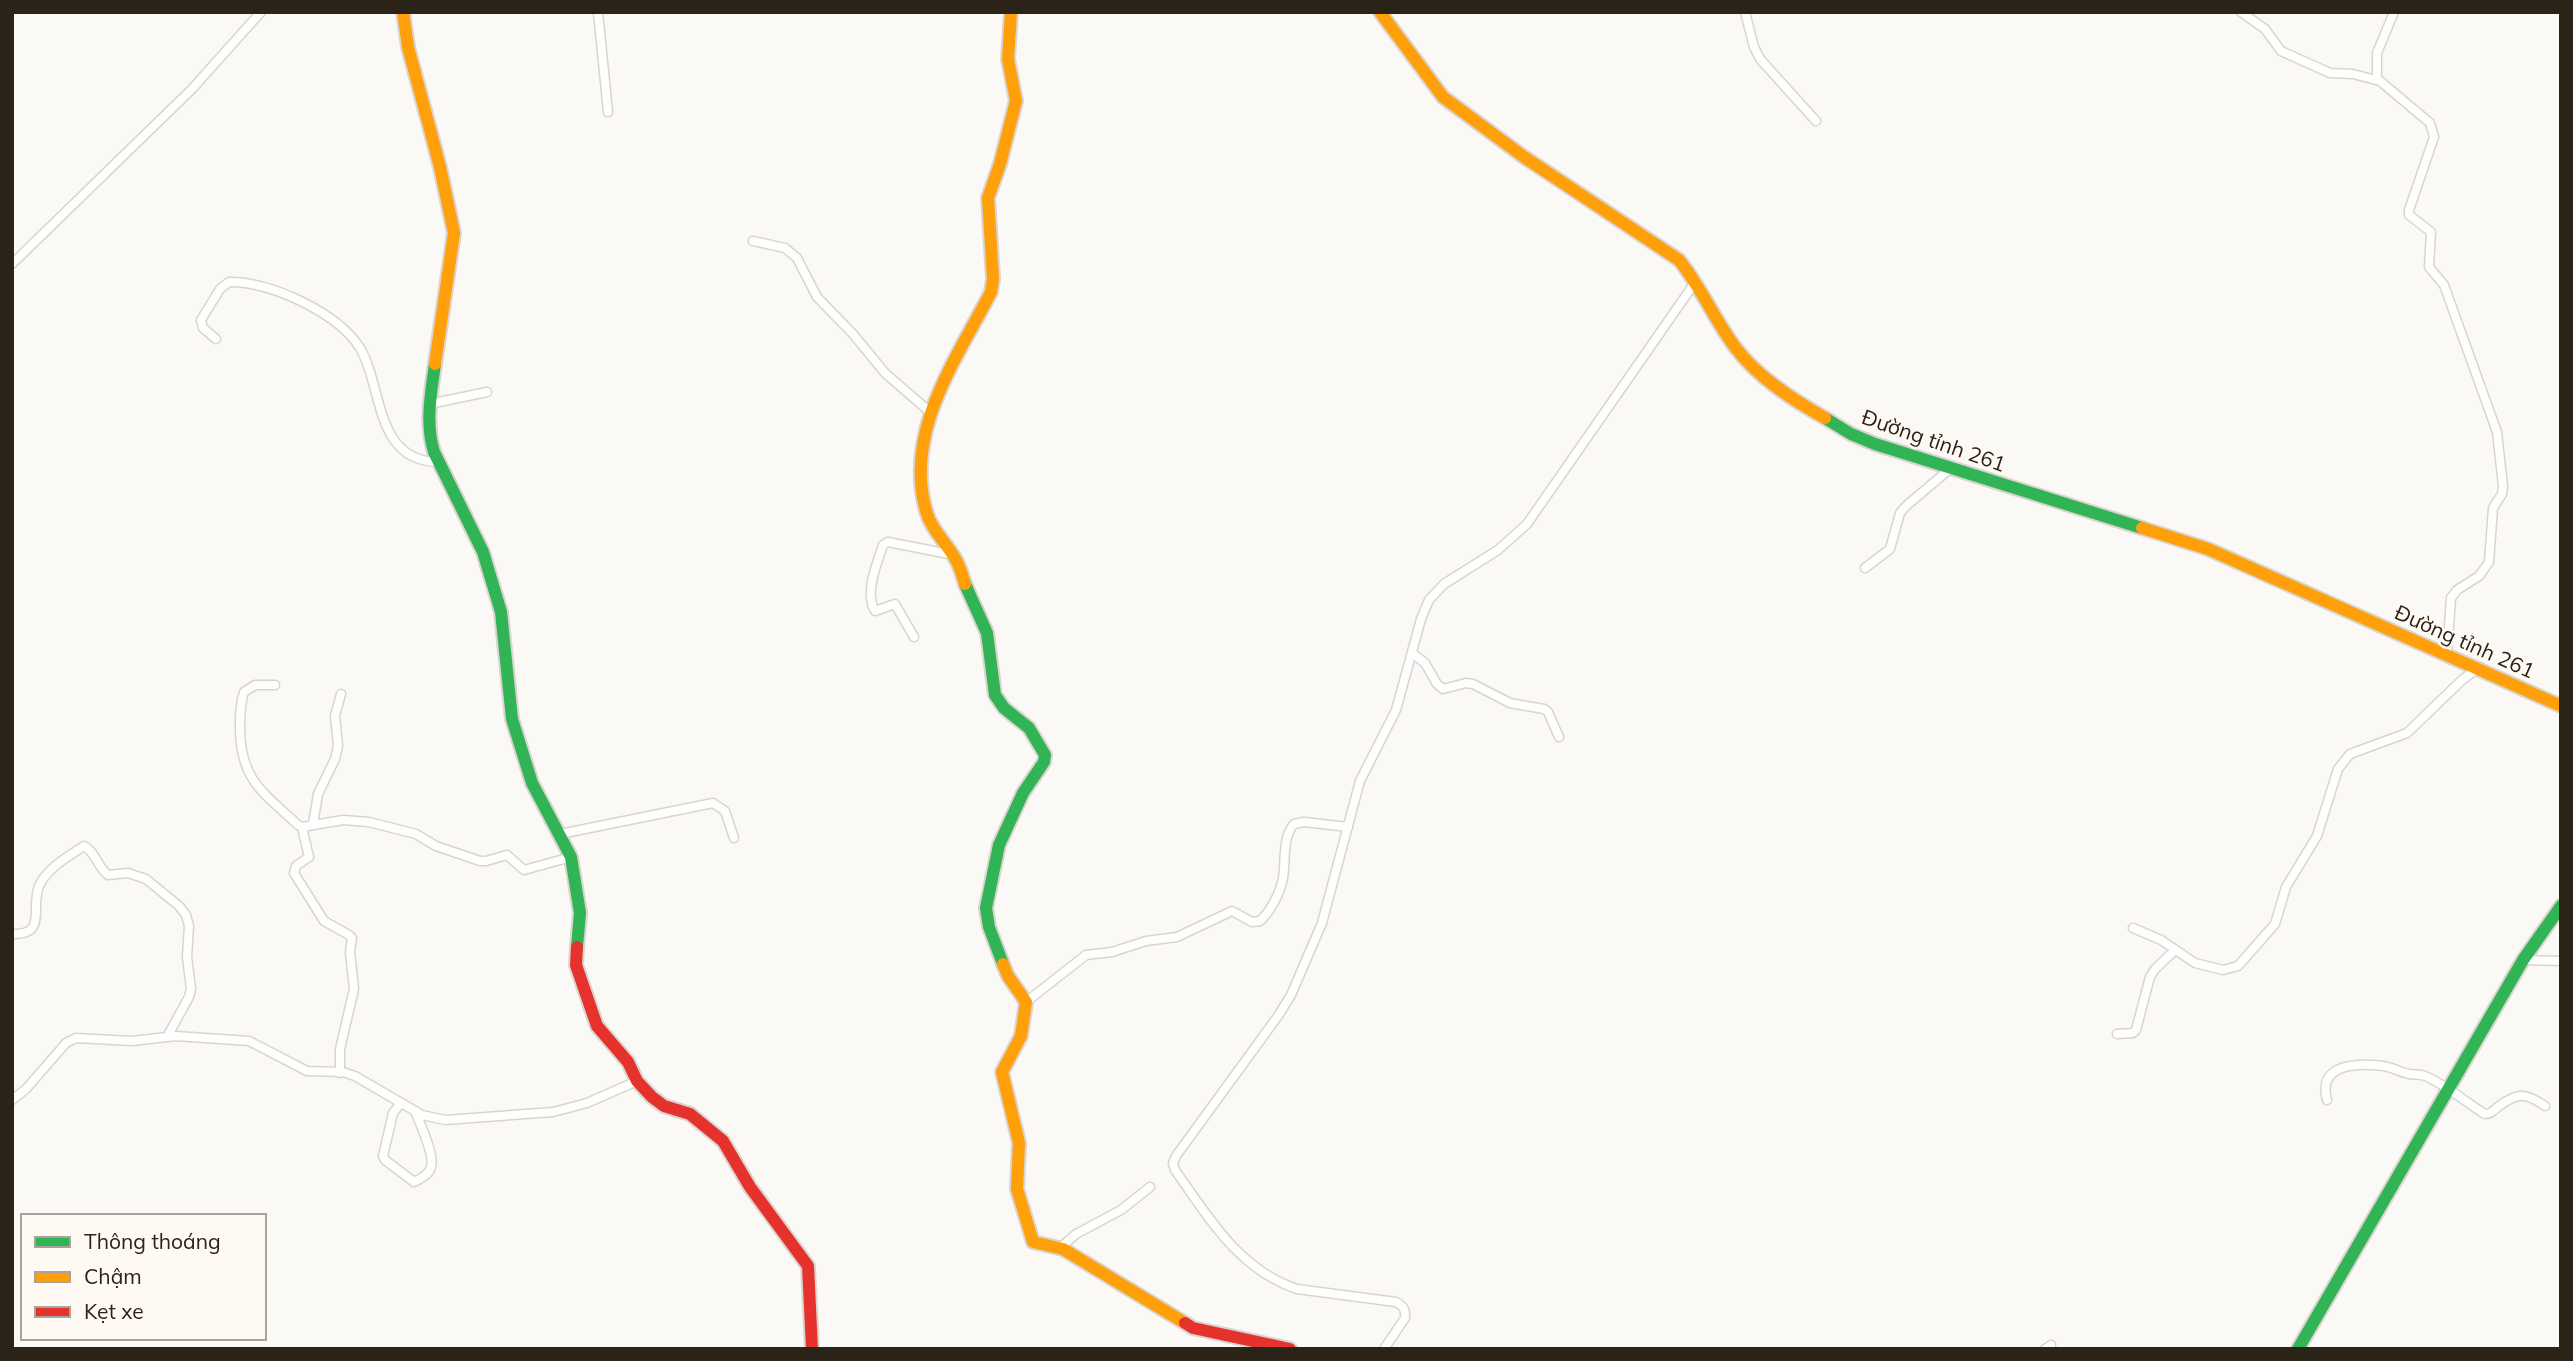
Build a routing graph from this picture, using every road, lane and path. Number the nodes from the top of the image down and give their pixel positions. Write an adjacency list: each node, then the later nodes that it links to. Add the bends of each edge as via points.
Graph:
1 (261, 12): 13 (street, via 192,89)
2 (403, 12): 17 (street, via 454,233)
3 (598, 12): 10 (street)
4 (1011, 12): 18 (street, via 1008,59 1016,102 988,198 991,292)
5 (1380, 12): 14 (street, Đường tỉnh 261, via 1443,97 1557,180 1668,252)
6 (1745, 12): 11 (street, via 1760,59)
7 (2241, 12): 9 (street, via 2265,29 2281,51 2330,73)
8 (2395, 12): 9 (street, via 2377,53)
9 (2377, 80): 25 (street, via 2434,129 2409,215 2431,232 2429,267 2444,285 2497,432 2503,475 2502,494 2493,508 2489,562 2451,598)
10 (608, 112)
11 (1816, 121)
12 (752, 240): 18 (street, via 785,247 797,258 817,297 885,373)
13 (12, 264)
14 (1696, 281): 20 (street, Đường tỉnh 261, via 1742,356 1804,406 1863,439); 24 (street, via 1527,524 1429,600)
15 (216, 339): 19 (street, via 201,320 229,282 310,305 343,328 362,350 377,404 396,441 418,460)
16 (487, 392): 17 (street)
17 (429, 404): 19 (street, via 429,436)
18 (930, 412): 21 (street, via 920,454 922,496 935,531)
19 (439, 462): 34 (street, via 484,552 501,612 512,719 532,783)
20 (1951, 468): 22 (street, via 1906,506 1890,549); 25 (street, Đường tỉnh 261, via 2208,549)
21 (954, 555): 23 (street, via 888,542 883,545 871,585 872,608 895,604); 43 (street, via 987,633 995,695 1029,728 1045,755 999,845 986,908 1008,976)
22 (1865, 568)
23 (914, 637)
24 (1412, 653): 30 (street, via 1443,689 1473,684 1510,703 1548,712); 33 (street, via 1401,697 1360,781)
25 (2448, 654): 26 (street, Đường tỉnh 261)
26 (2479, 668): 29 (street, Đường tỉnh 261); 40 (street, via 2407,733 2342,761 2317,836 2286,887 2276,924 2238,966 2223,970 2195,963)
27 (275, 685): 32 (street, via 255,685 244,692 240,728 245,766 255,784)
28 (341, 694): 31 (street, via 335,716 338,746 318,794)
29 (2561, 706)
30 (1559, 737)
31 (313, 824): 32 (street); 36 (street, via 369,822 416,834 480,861 507,855 524,870)
32 (302, 827): 46 (street, via 309,857 294,873 324,921 352,938 354,989 340,1049)
33 (1348, 827): 43 (street, via 1298,822 1291,827 1279,891 1260,922 1232,911 1177,937 1091,953); 58 (street, via 1322,923 1291,995 1173,1163 1224,1240 1248,1263 1297,1289 1403,1306 1405,1318)
34 (560, 834): 35 (street, via 713,803 725,811); 36 (street)
35 (734, 838)
36 (571, 857): 47 (street, via 580,913 576,965 597,1026 628,1062)
37 (2561, 906): 41 (street)
38 (2133, 928): 40 (street)
39 (12, 934): 45 (street, via 32,930 43,879 84,846 106,874 128,873 146,879 179,906 189,926 191,989)
40 (2175, 950): 44 (street, via 2150,977 2136,1030)
41 (2523, 960): 42 (street); 48 (street)
42 (2561, 961)
43 (1026, 1002): 55 (street, via 1021,1036 1002,1072 1019,1143 1016,1179 1031,1239)
44 (2117, 1034)
45 (167, 1037): 46 (street, via 249,1041 307,1071); 49 (street, via 70,1040)
46 (340, 1073): 51 (street, via 355,1076)
47 (637, 1081): 53 (street, via 553,1112 445,1120); 56 (street, via 657,1102 690,1114 723,1141 750,1187 802,1257 810,1274)
48 (2449, 1089): 50 (street, via 2423,1075 2353,1065 2331,1075); 52 (street, via 2487,1115 2521,1095); 59 (street)
49 (12, 1100)
50 (2328, 1100)
51 (401, 1103): 53 (street); 53 (street, via 393,1113 383,1156 414,1182 431,1166)
52 (2545, 1106)
53 (415, 1111)
54 (1150, 1187): 55 (street)
55 (1059, 1248): 57 (street, via 1194,1328)
56 (812, 1349)
57 (1290, 1349)
58 (1384, 1349)
59 (2298, 1349)

